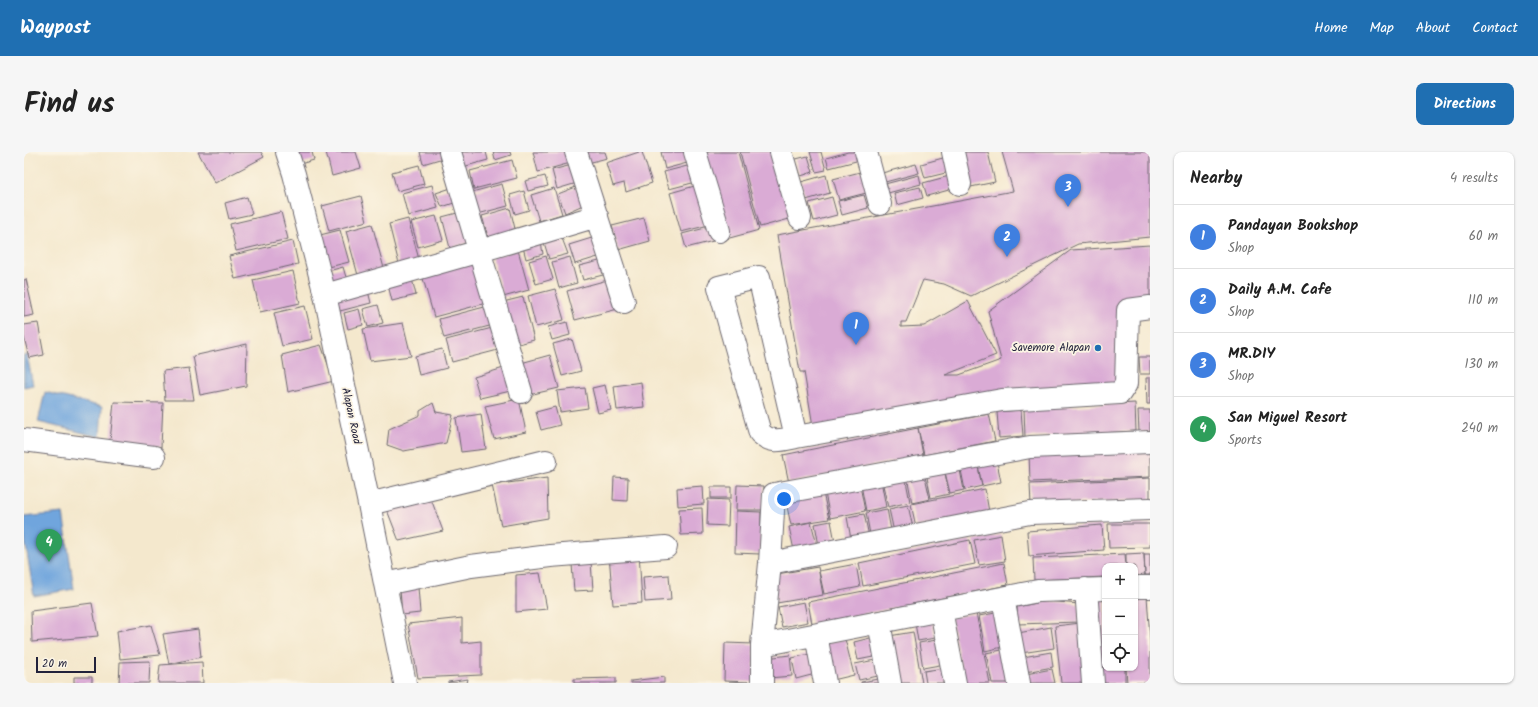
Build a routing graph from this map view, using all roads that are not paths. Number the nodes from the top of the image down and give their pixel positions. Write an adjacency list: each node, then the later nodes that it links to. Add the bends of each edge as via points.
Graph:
1 (287, 152): 14 (street, Alapan Road)
2 (450, 152): 13 (street)
3 (576, 152): 10 (street)
4 (695, 152): 12 (street)
5 (781, 152): 11 (street)
6 (866, 152): 9 (street)
7 (953, 152): 8 (street)
8 (960, 184)
9 (880, 204)
10 (596, 216): 13 (street); 15 (street)
11 (800, 218)
12 (719, 231)
13 (480, 251): 14 (street); 17 (street)
14 (325, 294): 23 (street, Alapan Road)
15 (624, 302)
16 (1150, 307): 18 (street, via 1128,310 1126,384 1120,393 1002,400)
17 (521, 392)
18 (796, 437): 18 (street, via 759,277 719,286 760,433 766,439)
19 (24, 440): 21 (street)
20 (1150, 442): 26 (street, via 1030,447 774,494)
21 (154, 457)
22 (546, 461): 23 (street)
23 (369, 504): 27 (street, Alapan Road)
24 (1150, 510): 26 (street, via 1030,513)
25 (666, 547): 27 (street, via 471,566)
26 (770, 563): 35 (street)
27 (385, 584): 36 (street, Alapan Road)
28 (1138, 587): 29 (street)
29 (1150, 587)
30 (1095, 589): 31 (street, via 1038,591); 42 (street)
31 (1003, 598): 32 (street); 41 (street)
32 (941, 610): 33 (street); 40 (street)
33 (879, 622): 34 (street); 39 (street)
34 (816, 635): 35 (street); 38 (street)
35 (762, 646): 37 (street)
36 (405, 683)
37 (762, 683)
38 (826, 683)
39 (890, 683)
40 (955, 683)
41 (1019, 683)
42 (1093, 683)

